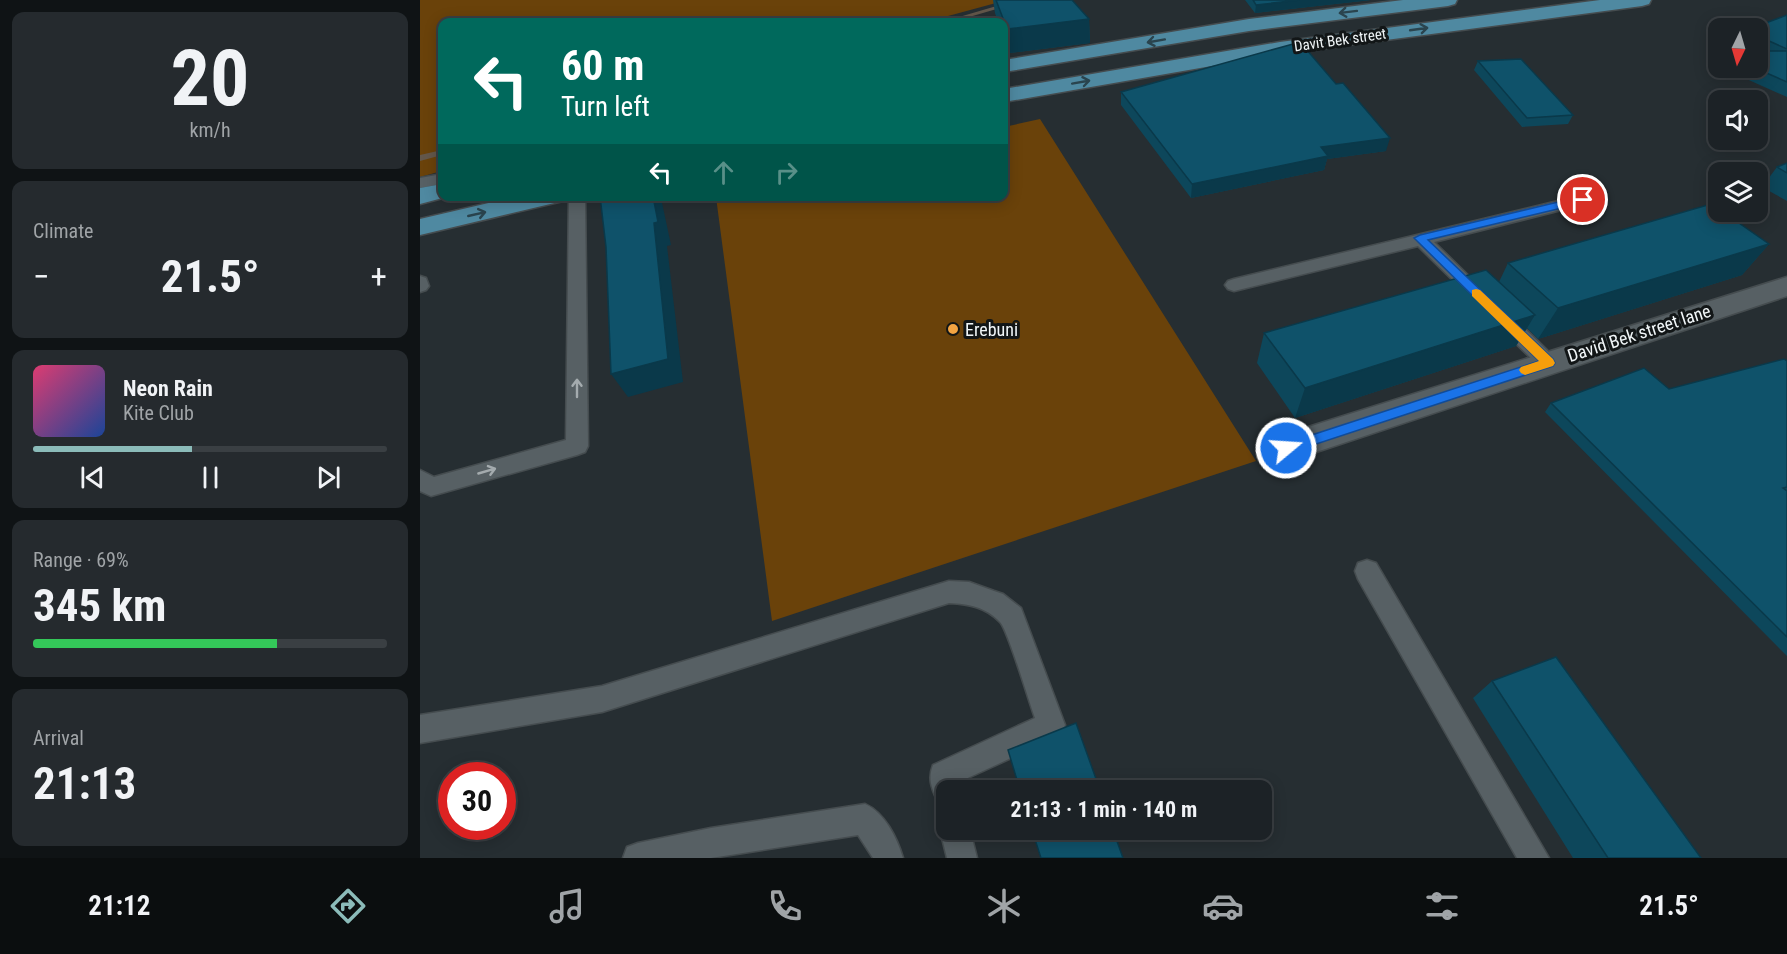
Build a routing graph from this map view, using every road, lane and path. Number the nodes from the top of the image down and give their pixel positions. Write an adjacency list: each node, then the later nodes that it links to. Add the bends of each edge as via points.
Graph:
1 (1448, 0): 3 (main road, Davit Bek street, one-way to 3, via 1248,25)
2 (1642, 0): 4 (main road, Davit Bek street, one-way to 2, via 1280,48)
3 (1008, 65)
4 (1008, 95)
5 (438, 180): 6 (lane)
6 (420, 183)
7 (438, 191): 8 (main road)
8 (420, 195)
9 (1583, 200): 13 (lane)
10 (532, 201): 12 (main road, one-way to 10)
11 (577, 201): 18 (lane, one-way to 11, via 430,487 577,446)
12 (420, 227)
13 (1420, 238): 14 (lane); 16 (lane)
14 (1234, 285)
15 (1787, 286): 16 (street, David Bek street lane)
16 (1548, 363): 17 (street, David Bek street lane)
17 (1286, 448)
18 (420, 479)
19 (1367, 571): 26 (lane)
20 (420, 729): 21 (lane, via 602,699 949,592 969,593 994,602 1012,616 1051,725)
21 (950, 780)
22 (958, 840): 25 (lane)
23 (638, 858): 24 (lane, via 865,819 885,847)
24 (888, 858)
25 (962, 858)
26 (1534, 858)

